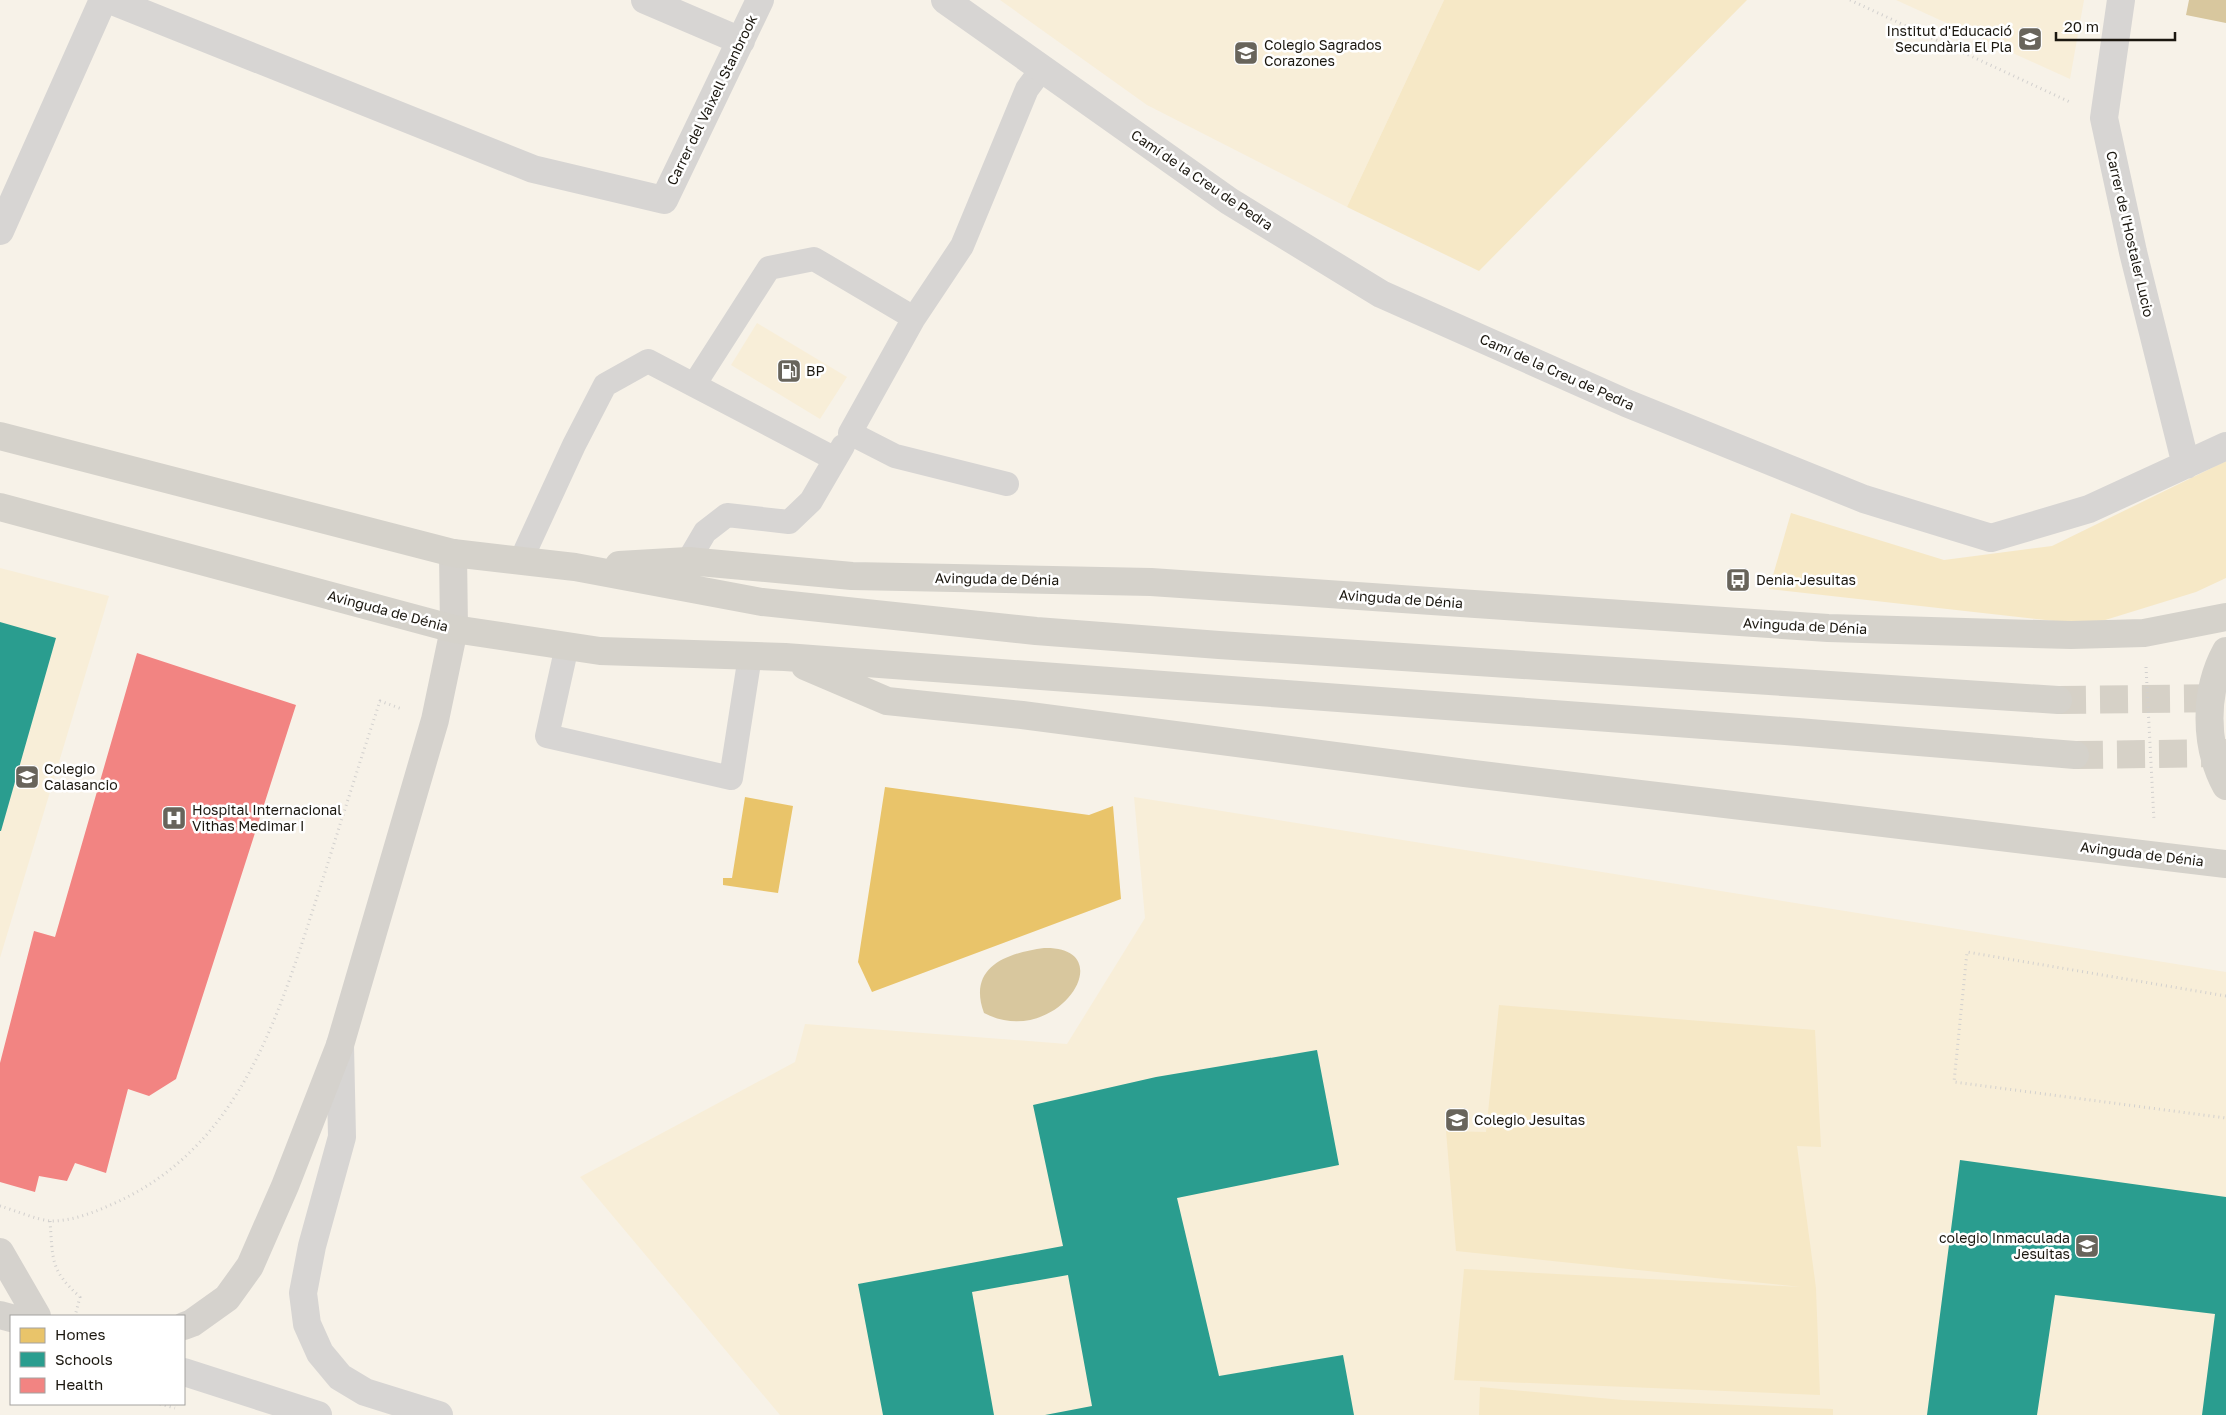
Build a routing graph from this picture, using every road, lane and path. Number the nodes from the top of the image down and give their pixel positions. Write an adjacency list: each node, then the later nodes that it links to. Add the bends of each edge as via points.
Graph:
1 (103, 0): 11 (street)
2 (110, 0): 8 (street, Carrer del Vaixell Stanbrook, via 533,169 664,200)
3 (645, 0): 8 (street)
4 (760, 0): 8 (street, Carrer del Vaixell Stanbrook)
5 (945, 0): 9 (street, Camí de la Creu de Pedra)
6 (1850, 0): 10 (path)
7 (2121, 0): 10 (street, Carrer de l'Hostaler Lucio)
8 (741, 42)
9 (1042, 69): 12 (lane, via 1026,89 962,246); 18 (street, Camí de la Creu de Pedra, via 1229,202 1381,294 1626,403 1864,499 1991,538 2089,509)
10 (2104, 118): 18 (street, Carrer de l'Hostaler Lucio)
11 (0, 231)
12 (914, 318): 13 (lane, via 814,259 769,268); 14 (lane)
13 (694, 385): 17 (lane); 22 (lane, via 648,362 605,386 574,445)
14 (850, 433): 17 (lane); 19 (lane, via 894,456)
15 (0, 436): 21 (main road, Avinguda de Dénia)
16 (2226, 446): 18 (street, Camí de la Creu de Pedra)
17 (835, 460): 23 (lane, via 810,501 790,522 727,515 705,532)
18 (2186, 465)
19 (1007, 484)
20 (0, 507): 26 (main road, Avinguda de Dénia)
21 (453, 553): 22 (main road, Avinguda de Dénia); 26 (street)
22 (522, 560): 24 (main road, Avinguda de Dénia)
23 (688, 561): 24 (main road, Avinguda de Dénia); 27 (main road, Avinguda de Dénia, via 852,576 1151,582 1828,628 2071,635)
24 (575, 567): 32 (main road, Avinguda de Dénia, via 762,602 1036,631)
25 (2226, 617): 27 (main road, Avinguda de Dénia)
26 (454, 629): 28 (main road, Avinguda de Dénia); 33 (street)
27 (2144, 633): 36 (path)
28 (567, 646): 30 (main road, Avinguda de Dénia, via 600,651); 30 (lane, via 547,736 731,778)
29 (2226, 651): 35 (main road, via 2216,670 2209,709 2212,742 2219,773)
30 (750, 656): 31 (main road, Avinguda de Dénia)
31 (785, 657): 34 (main road, Avinguda de Dénia); 36 (main road, Avinguda de Dénia, via 887,701 1022,714 1465,773)
32 (2058, 700)
33 (435, 720): 39 (street); 42 (path, via 380,701 282,1005 231,1105 177,1165 132,1195 89,1214)
34 (2075, 755)
35 (2226, 786)
36 (2156, 856): 37 (main road, Avinguda de Dénia)
37 (2226, 864)
38 (2226, 996): 40 (path, via 1967,952 1954,1082)
39 (340, 1045): 46 (street, via 250,1266 227,1298); 49 (street, via 342,1137 312,1246 303,1293 307,1324 320,1353 340,1376 365,1392)
40 (2226, 1118)
41 (0, 1206): 42 (path)
42 (50, 1221): 45 (path, via 53,1260 62,1280 80,1297)
43 (0, 1252): 44 (street)
44 (36, 1315)
45 (75, 1315)
46 (185, 1326)
47 (185, 1372): 48 (street)
48 (318, 1415)
49 (439, 1415)

